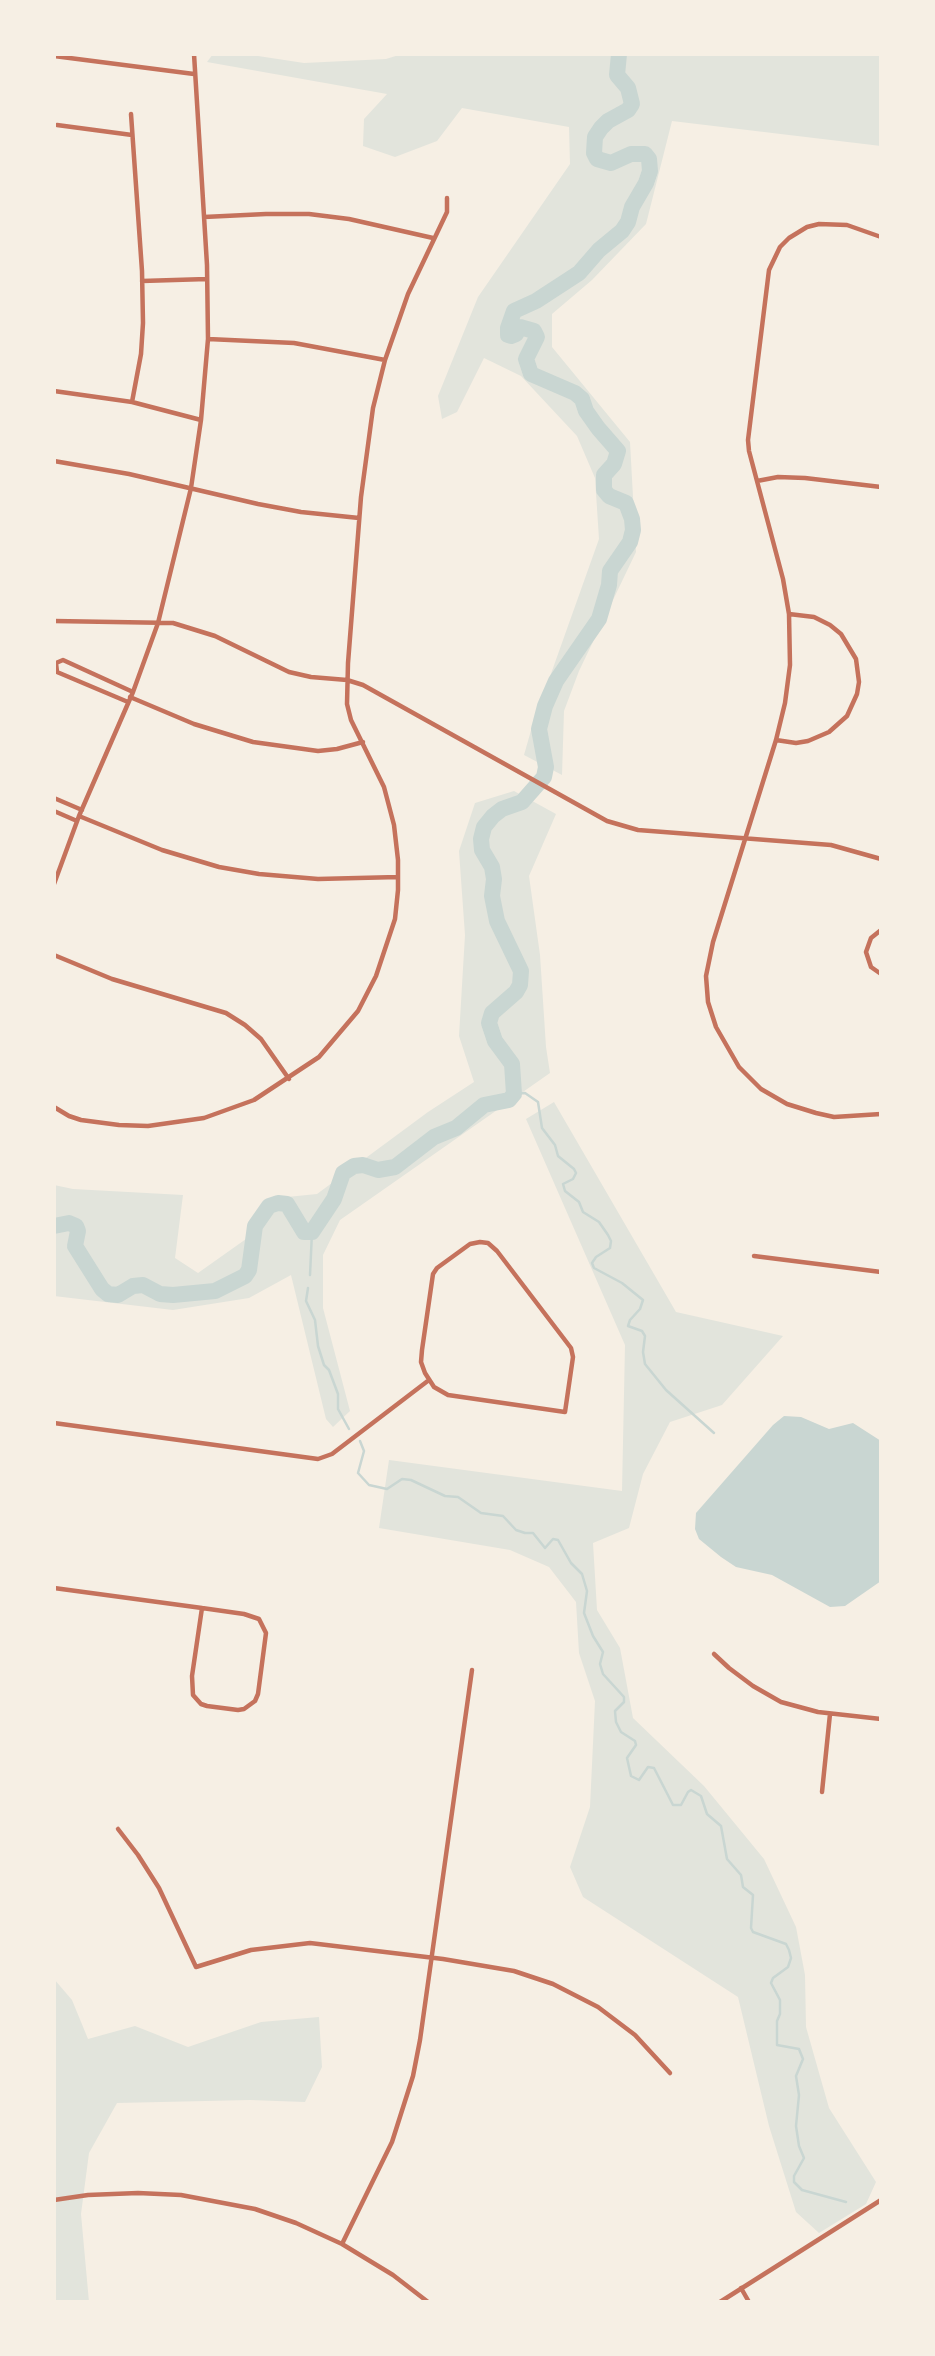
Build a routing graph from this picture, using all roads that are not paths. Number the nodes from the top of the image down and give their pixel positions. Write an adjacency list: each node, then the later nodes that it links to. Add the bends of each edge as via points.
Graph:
1 (194, 54): 3 (street)
2 (54, 56): 3 (street)
3 (194, 74): 8 (street)
4 (131, 114): 6 (street)
5 (57, 125): 6 (street)
6 (132, 135): 12 (street)
7 (447, 198): 10 (street, via 447,212)
8 (204, 217): 10 (street, via 309,214); 11 (street)
9 (881, 237): 19 (street, via 859,228 819,224 798,231 780,247 769,270 748,432)
10 (433, 238): 14 (street)
11 (207, 279): 12 (street); 13 (street)
12 (142, 281): 16 (street, via 141,354)
13 (208, 339): 14 (street, via 294,343); 17 (street)
14 (385, 360): 22 (street)
15 (54, 391): 16 (street)
16 (132, 402): 17 (street)
17 (201, 419): 21 (street)
18 (54, 461): 21 (street)
19 (757, 481): 20 (street, via 792,477); 23 (street)
20 (881, 487)
21 (191, 488): 22 (street, via 301,512); 25 (street)
22 (359, 518): 26 (street)
23 (789, 614): 28 (street, via 788,685); 28 (street, via 822,621 841,634 856,659 859,682 847,716 829,732 796,743)
24 (54, 621): 25 (street)
25 (158, 623): 26 (street, via 205,632 289,672); 27 (street)
26 (347, 680): 29 (street, via 351,720); 33 (street, via 607,821 638,830)
27 (130, 697): 27 (street, via 57,672 55,663 63,660); 29 (street, via 212,730 266,745 318,751); 32 (street)
28 (776, 740): 33 (street)
29 (363, 742): 35 (street, via 391,810)
30 (54, 798): 32 (street)
31 (54, 811): 32 (street)
32 (79, 816): 35 (street, via 162,850 219,867 318,879); 36 (street)
33 (746, 838): 34 (street, via 831,845); 42 (street, via 708,957 706,991 716,1027 739,1067 770,1095 802,1110 834,1117)
34 (881, 859)
35 (398, 877): 40 (street, via 391,934 369,993 319,1057)
36 (54, 884)
37 (881, 930): 39 (street, via 871,938 866,952 871,967)
38 (54, 955): 40 (street, via 112,979 226,1013 261,1039)
39 (881, 974)
40 (289, 1079): 41 (street, via 254,1100 182,1123 119,1125 69,1116)
41 (54, 1107)
42 (881, 1114)
43 (754, 1256): 44 (street)
44 (881, 1272)
45 (429, 1380): 45 (street, via 421,1356 433,1274 470,1244 488,1243 571,1348 565,1412 452,1396 437,1390); 46 (street, via 332,1454 317,1459)
46 (54, 1423)
47 (54, 1588): 48 (street)
48 (202, 1608): 48 (street, via 252,1616 263,1625 266,1633 258,1694 244,1709 207,1706 193,1695)
49 (714, 1654): 51 (street, via 781,1702)
50 (472, 1670): 55 (street)
51 (830, 1714): 52 (street); 53 (street)
52 (881, 1719)
53 (822, 1792)
54 (118, 1829): 55 (street, via 159,1888 196,1967 251,1950 310,1943)
55 (432, 1958): 56 (street, via 514,1971 570,1992 635,2035); 59 (street, via 420,2040 400,2120)
56 (670, 2073)
57 (54, 2200): 59 (street, via 138,2193 181,2196 231,2204 296,2223)
58 (881, 2200): 60 (street)
59 (342, 2244): 61 (street)
60 (741, 2288): 62 (street); 63 (street)
61 (428, 2302)
62 (720, 2302)
63 (749, 2302)

